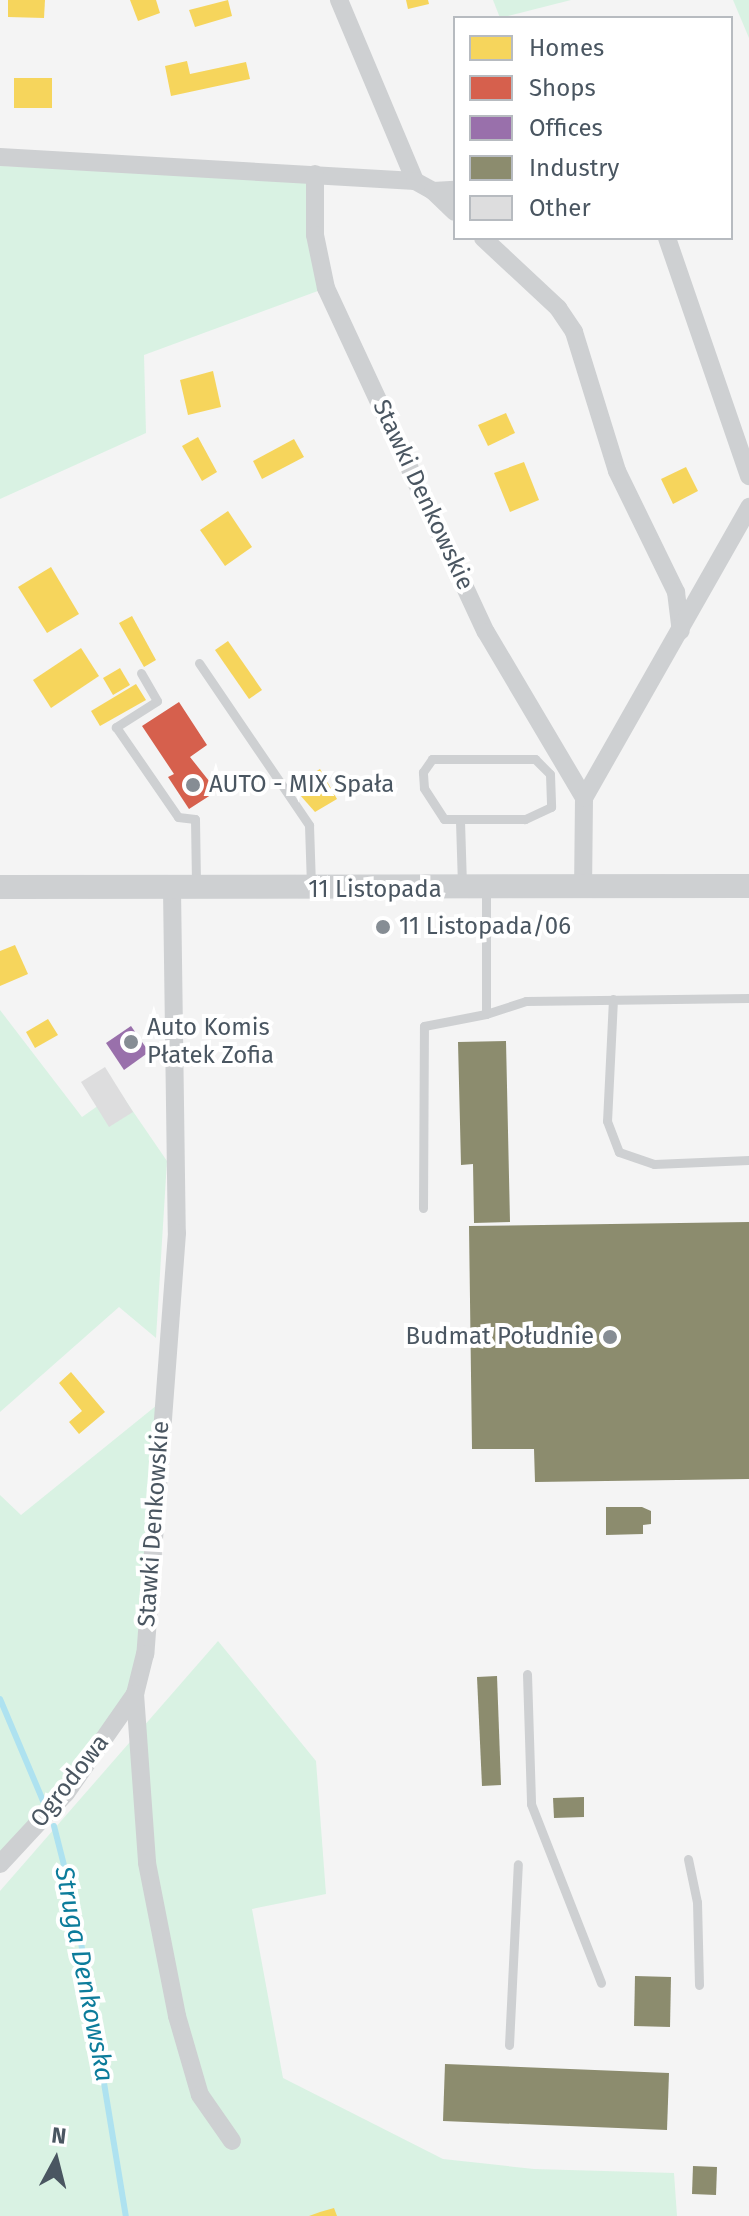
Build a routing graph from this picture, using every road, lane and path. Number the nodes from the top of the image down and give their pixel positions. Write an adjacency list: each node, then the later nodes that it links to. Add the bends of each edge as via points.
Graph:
1 (339, 0): 4 (street)
2 (4, 162): 3 (street)
3 (315, 174): 4 (street); 15 (street, Stawki Denkowskie, via 315,235 326,288 486,632)
4 (415, 181): 6 (street)
5 (453, 190): 6 (street)
6 (433, 191): 7 (street)
7 (453, 210)
8 (485, 240): 12 (street, via 558,308 574,332 617,471 676,592)
9 (668, 240): 10 (street)
10 (749, 476)
11 (749, 507): 12 (street)
12 (681, 631): 15 (street)
13 (199, 663): 21 (lane, via 309,825)
14 (141, 673): 20 (lane, via 157,701 116,727 178,817 195,819)
15 (584, 798): 19 (street)
16 (460, 821): 16 (lane, via 543,814 551,807 545,764 535,759 432,759 423,772 424,788 444,819); 22 (lane)
17 (749, 886): 19 (street, 11 Listopada)
18 (0, 887): 20 (street, 11 Listopada)
19 (583, 888): 22 (street, 11 Listopada)
20 (184, 889): 21 (street, 11 Listopada); 29 (street, Stawki Denkowskie, via 177,1233 145,1654)
21 (311, 890): 22 (street, 11 Listopada)
22 (474, 890): 25 (lane)
23 (749, 998): 24 (lane)
24 (613, 999): 25 (lane, via 526,1001); 26 (lane, via 607,1121 619,1152 654,1164)
25 (486, 1014): 27 (lane, via 424,1026)
26 (749, 1160)
27 (423, 1208)
28 (527, 1674): 33 (lane, via 531,1804)
29 (135, 1694): 31 (street, Ogrodowa, via 66,1793); 36 (street, Stawki Denkowskie, via 147,1863 177,2016 200,2095)
30 (688, 1859): 34 (lane, via 697,1902)
31 (0, 1864)
32 (518, 1864): 35 (lane)
33 (601, 1983)
34 (699, 1985)
35 (509, 2045)
36 (232, 2141)

